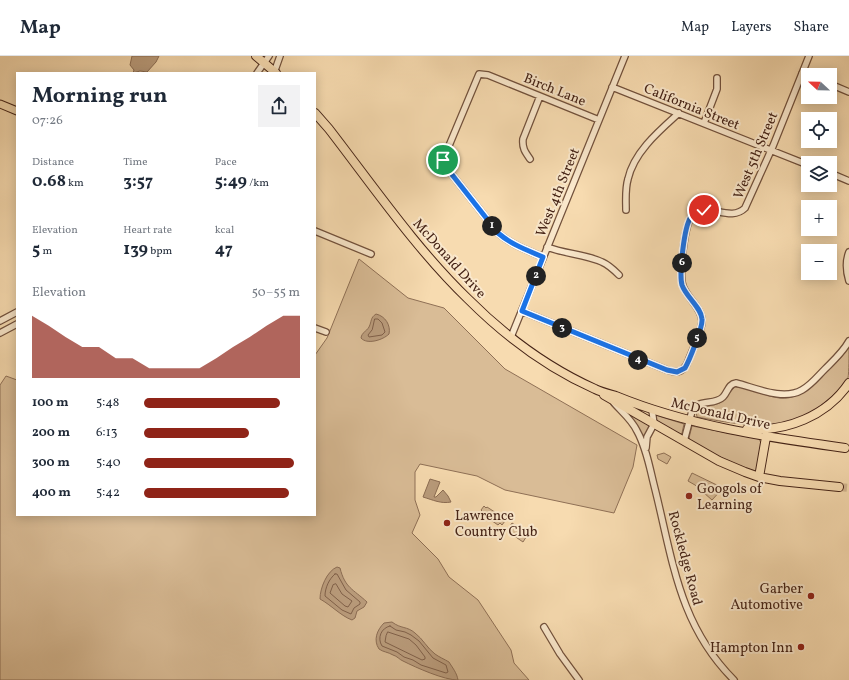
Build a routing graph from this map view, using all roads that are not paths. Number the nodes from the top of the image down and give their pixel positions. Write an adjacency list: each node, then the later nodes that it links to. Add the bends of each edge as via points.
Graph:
1 (256, 56): 5 (highway)
2 (280, 56): 8 (street)
3 (625, 56): 11 (street, West 4th Street)
4 (809, 56): 6 (street, West 5th Street)
5 (266, 59): 7 (street); 8 (highway)
6 (806, 68)
7 (258, 72)
8 (275, 72)
9 (717, 78): 20 (street, via 717,89)
10 (801, 83): 21 (street, West 5th Street)
11 (612, 87): 17 (street, California Street); 19 (street, West 4th Street)
12 (837, 87): 13 (street)
13 (849, 92)
14 (540, 96): 19 (street, Birch Lane); 22 (street, via 522,145); 31 (street, Birch Lane, via 488,75 478,74 443,160 498,233 517,246)
15 (0, 104): 16 (main road)
16 (16, 111)
17 (679, 113): 20 (street, California Street); 26 (street, via 651,139 633,165 626,187)
18 (316, 114): 41 (highway, McDonald Drive, via 450,281 484,315)
19 (599, 120): 28 (street, West 4th Street)
20 (704, 123): 21 (street, California Street)
21 (771, 150): 23 (street, California Street); 34 (street, West 5th Street, via 743,210 732,214 701,210 693,214 687,223 681,281 702,322 687,364 679,372 641,361)
22 (530, 159)
23 (801, 162)
24 (837, 177): 25 (street)
25 (849, 181)
26 (626, 210)
27 (316, 231): 30 (street)
28 (548, 247): 31 (street, West 4th Street); 32 (street, via 602,262)
29 (849, 252): 33 (street, via 846,262)
30 (371, 254)
31 (543, 257): 34 (street, West 4th Street)
32 (619, 275)
33 (849, 281)
34 (522, 311): 41 (street, West 4th Street)
35 (16, 313): 36 (street)
36 (0, 321)
37 (16, 324): 39 (street)
38 (316, 328): 40 (street)
39 (1, 331)
40 (326, 332)
41 (511, 337): 44 (highway, McDonald Drive, via 552,366)
42 (849, 341): 47 (street, via 839,355 802,390 780,395 732,384 719,400 696,405)
43 (849, 383): 49 (highway, via 827,407 799,422 770,429)
44 (596, 389): 45 (highway, McDonald Drive); 46 (highway, McDonald Drive)
45 (613, 402): 48 (highway, McDonald Drive); 53 (street, Rockledge Road, via 633,424)
46 (652, 410): 47 (highway, McDonald Drive); 48 (street)
47 (689, 421): 49 (highway, McDonald Drive); 51 (street)
48 (654, 424): 51 (highway, McDonald Drive); 53 (street, via 647,437)
49 (726, 428): 50 (highway, McDonald Drive)
50 (766, 437): 52 (highway, McDonald Drive); 54 (highway)
51 (684, 441): 54 (highway, McDonald Drive, via 719,461)
52 (845, 448)
53 (646, 452): 58 (street, Rockledge Road, via 683,601 705,644)
54 (760, 477): 55 (highway, McDonald Drive)
55 (839, 487)
56 (544, 627): 57 (street)
57 (579, 680)
58 (734, 680)

